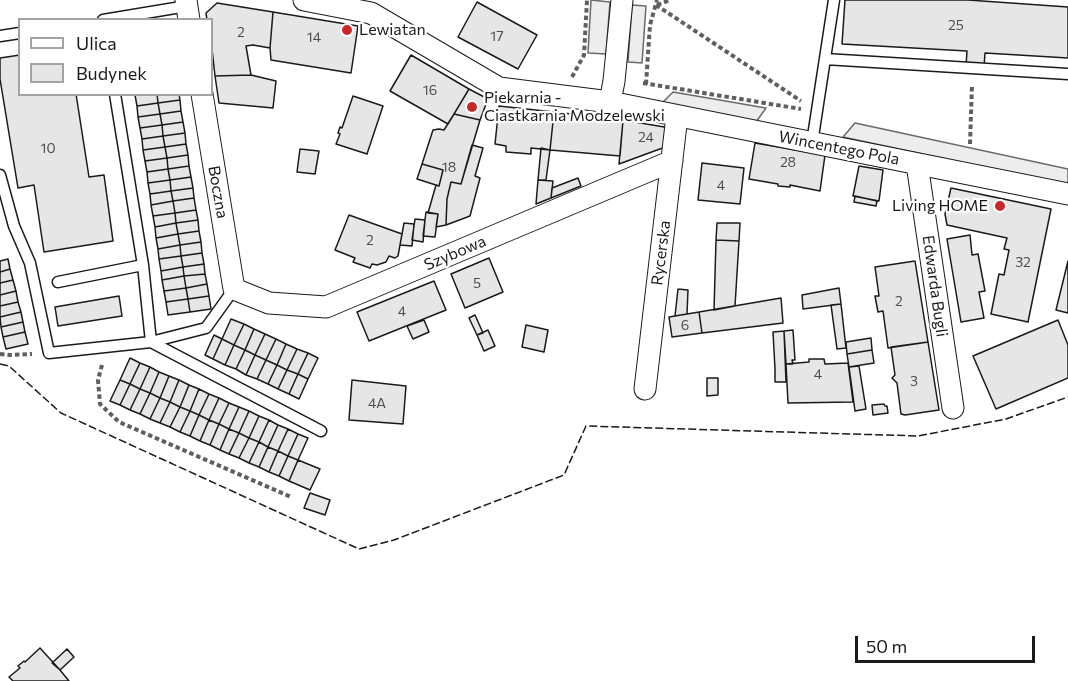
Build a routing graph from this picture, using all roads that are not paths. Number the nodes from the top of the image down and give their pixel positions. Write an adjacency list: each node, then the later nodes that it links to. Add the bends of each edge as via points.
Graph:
1 (304, 0): 12 (street, Wincentego Pola, via 371,13 499,88)
2 (622, 0): 12 (street)
3 (834, 0): 8 (lane)
4 (187, 9): 5 (lane)
5 (111, 18)
6 (18, 33): 7 (lane)
7 (0, 36)
8 (825, 59): 9 (lane); 14 (lane)
9 (1068, 74)
10 (116, 96): 19 (lane)
11 (202, 96): 21 (street, Boczna)
12 (610, 102): 13 (street, Wincentego Pola)
13 (677, 116): 14 (street, Wincentego Pola); 15 (street, Rycerska)
14 (812, 143): 16 (street, Wincentego Pola)
15 (672, 161): 21 (street, Szybowa, via 326,307 269,303); 23 (street, Rycerska)
16 (917, 164): 18 (street, Wincentego Pola); 24 (street, Edwarda Bugli)
17 (0, 175): 22 (lane, via 14,226 30,263 49,353)
18 (1068, 194)
19 (142, 265): 20 (lane); 22 (lane)
20 (58, 282)
21 (234, 289): 22 (lane, via 206,328)
22 (151, 342): 25 (lane)
23 (645, 389)
24 (953, 408)
25 (321, 431)

